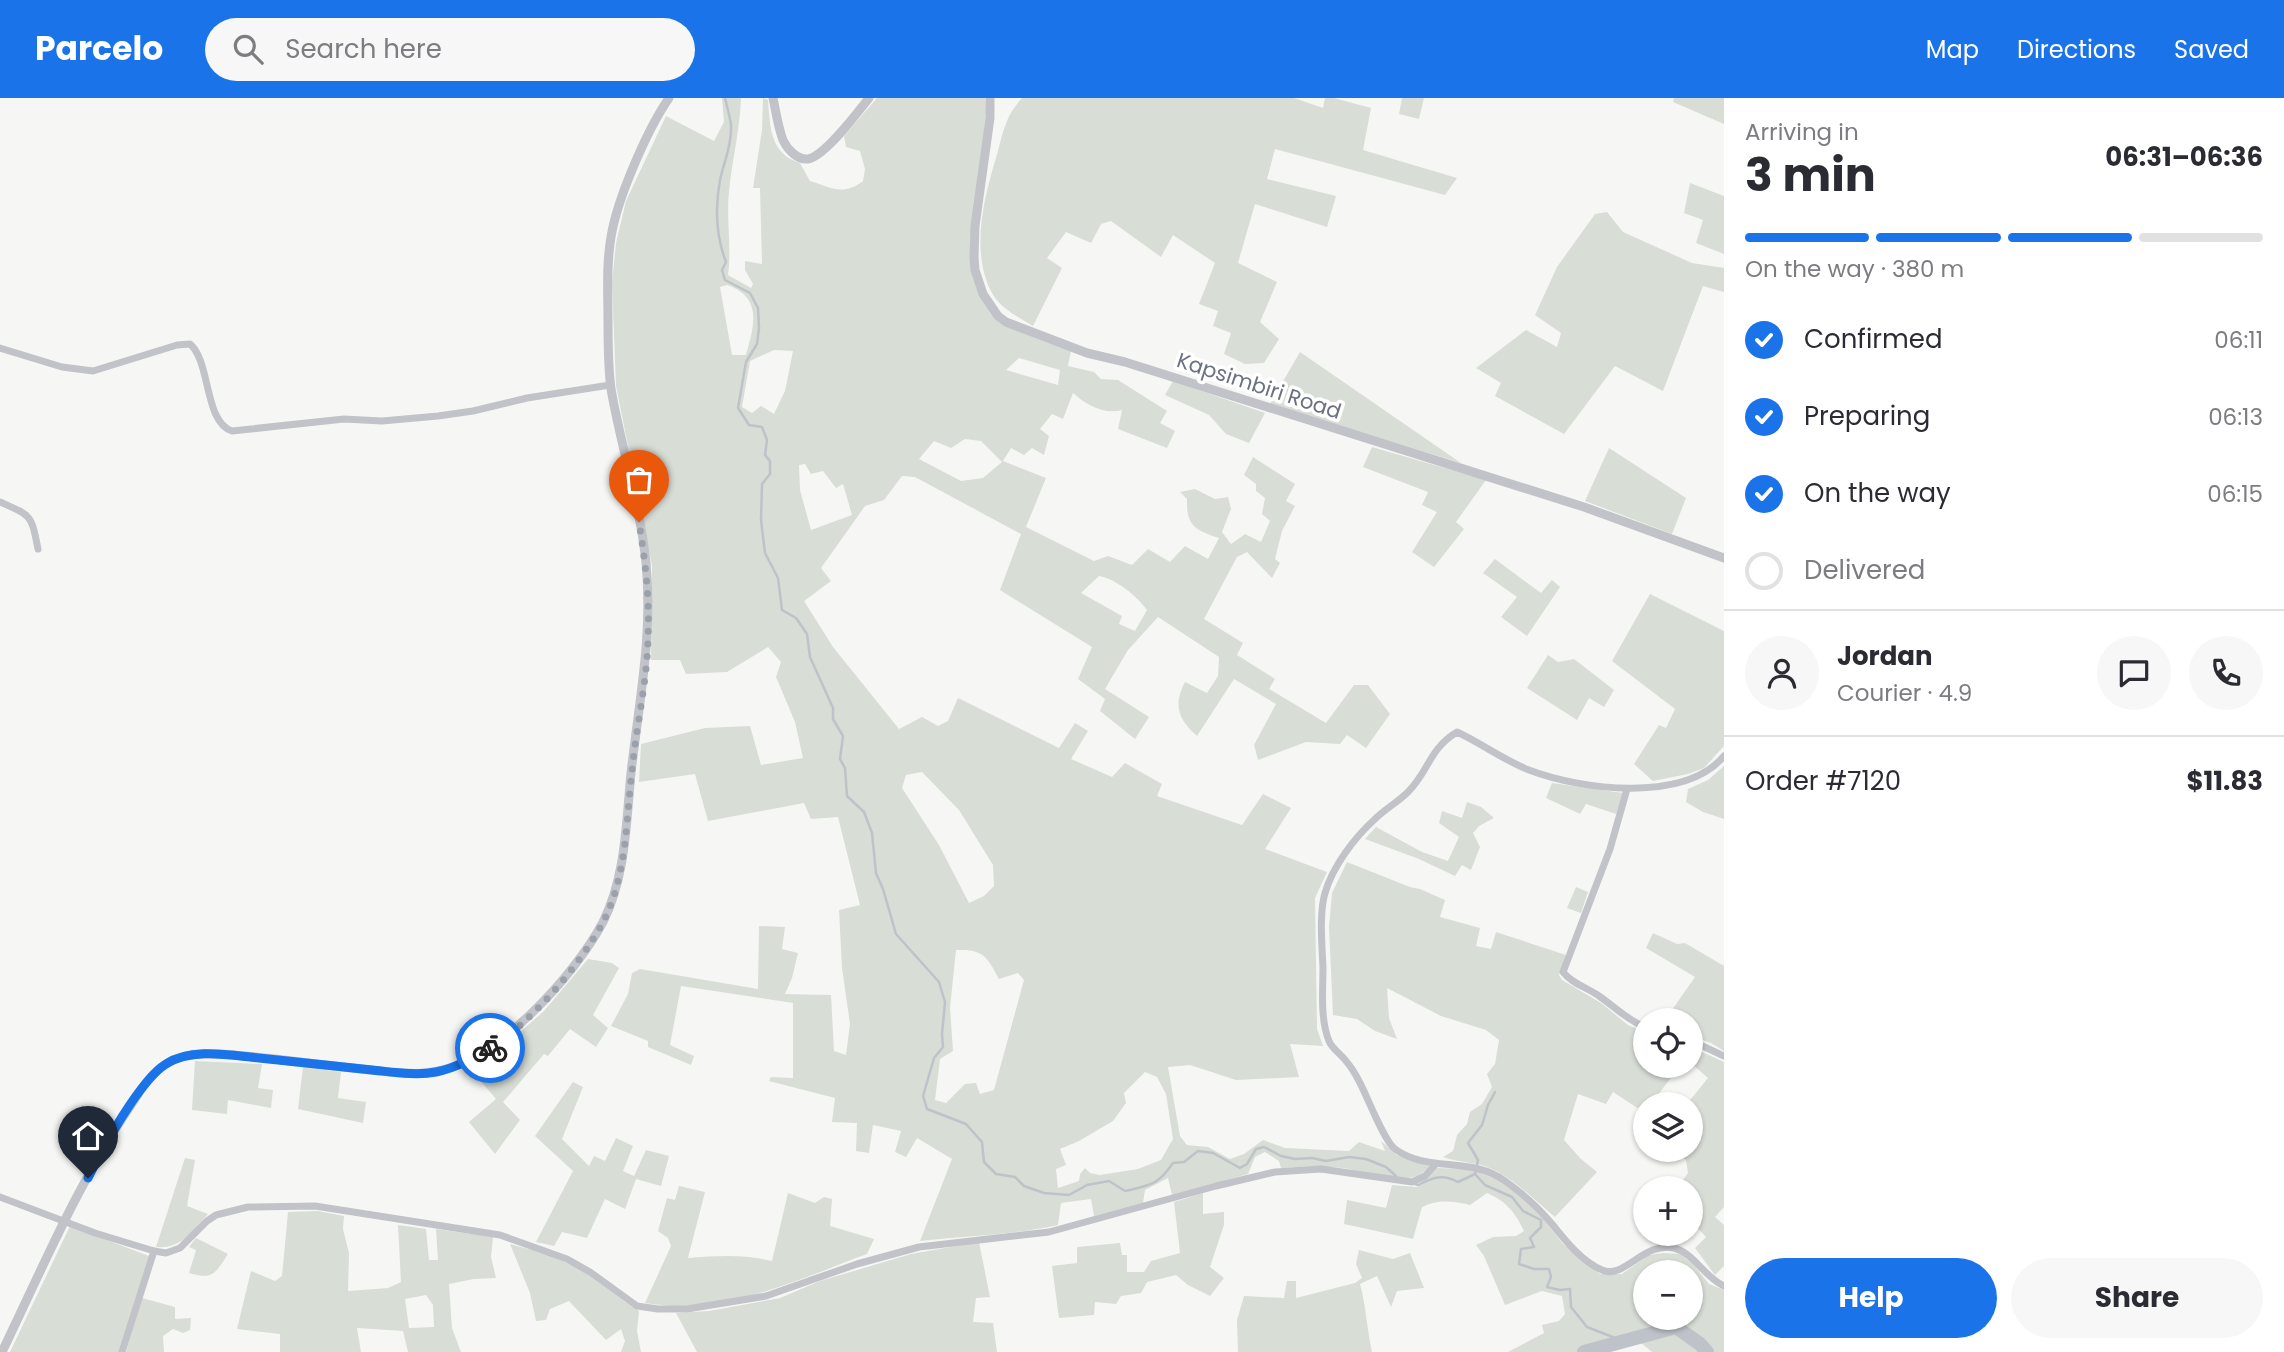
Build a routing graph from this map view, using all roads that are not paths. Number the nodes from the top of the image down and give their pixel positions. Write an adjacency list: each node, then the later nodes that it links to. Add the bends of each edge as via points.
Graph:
1 (669, 98): 6 (street, via 633,170 611,237)
2 (772, 98): 3 (street, via 784,141 789,149 809,159 825,148)
3 (869, 98)
4 (990, 98): 9 (street, Kapsimbiri Road, via 975,226 975,270 990,307 1006,322 1087,353 1584,507)
5 (0, 348): 6 (street, via 62,367 93,370 190,344 198,355 216,415 232,430 438,416)
6 (610, 385): 17 (street, via 646,564 648,639 620,871 603,921 586,949 524,1021 466,1062 434,1072 226,1054 189,1055 164,1064 123,1117)
7 (0, 502): 8 (street, via 29,516)
8 (38, 549)
9 (1724, 558)
10 (1724, 756): 11 (street, via 1714,767 1688,780)
11 (1627, 789): 12 (street, via 1610,849 1563,972); 15 (street, via 1552,778 1457,732 1432,753 1416,784 1363,831 1335,869 1323,906 1323,993 1330,1043 1352,1069 1387,1142 1407,1156)
12 (1633, 1021)
13 (1703, 1046): 14 (street)
14 (1724, 1056)
15 (1435, 1164): 18 (street, via 1426,1176 1412,1182 1321,1169 1275,1172 1049,1233 919,1247 766,1296 687,1309 637,1306 568,1259 500,1235 315,1206 229,1210 207,1221 180,1248); 19 (street, via 1468,1165 1500,1177 1601,1270 1618,1270 1648,1251 1673,1248)
16 (0, 1197): 17 (street)
17 (66, 1221): 18 (street); 20 (street)
18 (154, 1251): 21 (street)
19 (1724, 1286)
20 (2, 1352)
21 (122, 1352)

